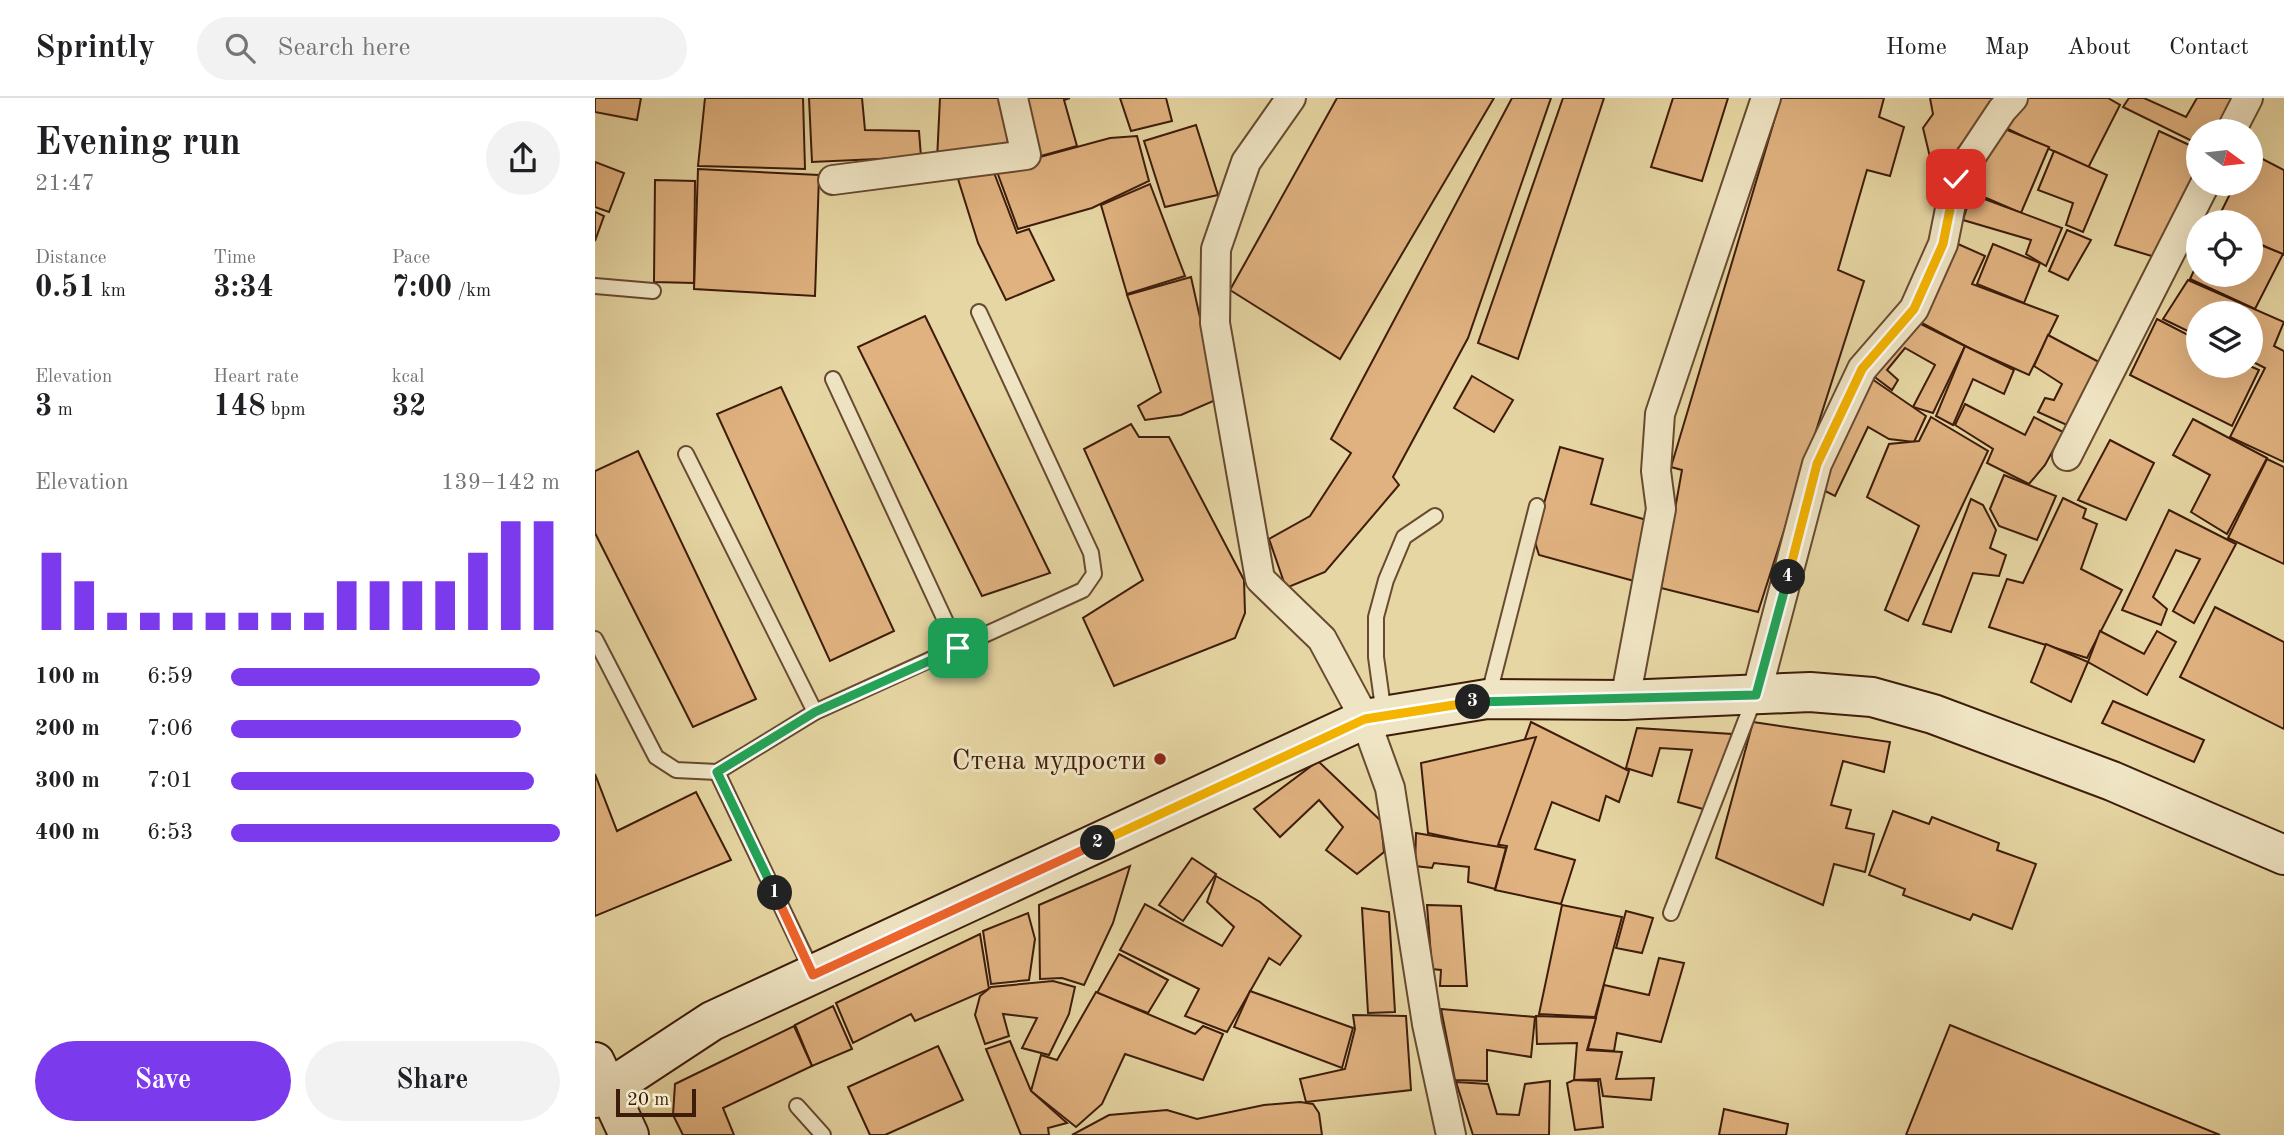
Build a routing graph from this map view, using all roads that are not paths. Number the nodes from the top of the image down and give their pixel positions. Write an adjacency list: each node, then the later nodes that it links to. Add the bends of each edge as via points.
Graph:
1 (1013, 98): 7 (street, via 1026,155)
2 (1291, 98): 23 (street, via 1246,162 1216,249 1215,323 1260,579 1322,639)
3 (1766, 98): 21 (street, via 1660,414 1656,471 1661,509)
4 (2013, 98): 19 (street, via 1956,179 1943,244 1914,309 1862,369 1817,464)
5 (2248, 98): 6 (street)
6 (2237, 119)
7 (833, 180)
8 (2198, 196): 14 (street)
9 (595, 286): 10 (lane)
10 (653, 291)
11 (979, 313): 18 (lane, via 1091,553 1094,574 1083,590)
12 (833, 379): 18 (lane)
13 (686, 454): 22 (lane)
14 (2067, 456)
15 (1537, 506): 20 (lane)
16 (1435, 516): 23 (lane, via 1404,537 1385,580 1377,617)
17 (595, 639): 24 (lane, via 656,757 675,770)
18 (958, 648): 22 (lane)
19 (1756, 695): 21 (main road); 25 (main road, via 1810,692 1872,698 1933,714 2112,781); 26 (lane)
20 (1487, 699): 21 (main road); 23 (main road)
21 (1625, 700)
22 (815, 712): 24 (lane)
23 (1375, 718): 27 (main road); 32 (street, via 1391,788 1427,1024)
24 (717, 772): 27 (lane)
25 (2284, 855)
26 (1671, 913)
27 (813, 975): 28 (main road, via 712,1021)
28 (599, 1083): 30 (main road)
29 (797, 1106): 31 (lane)
30 (629, 1135)
31 (823, 1135)
32 (1451, 1135)

